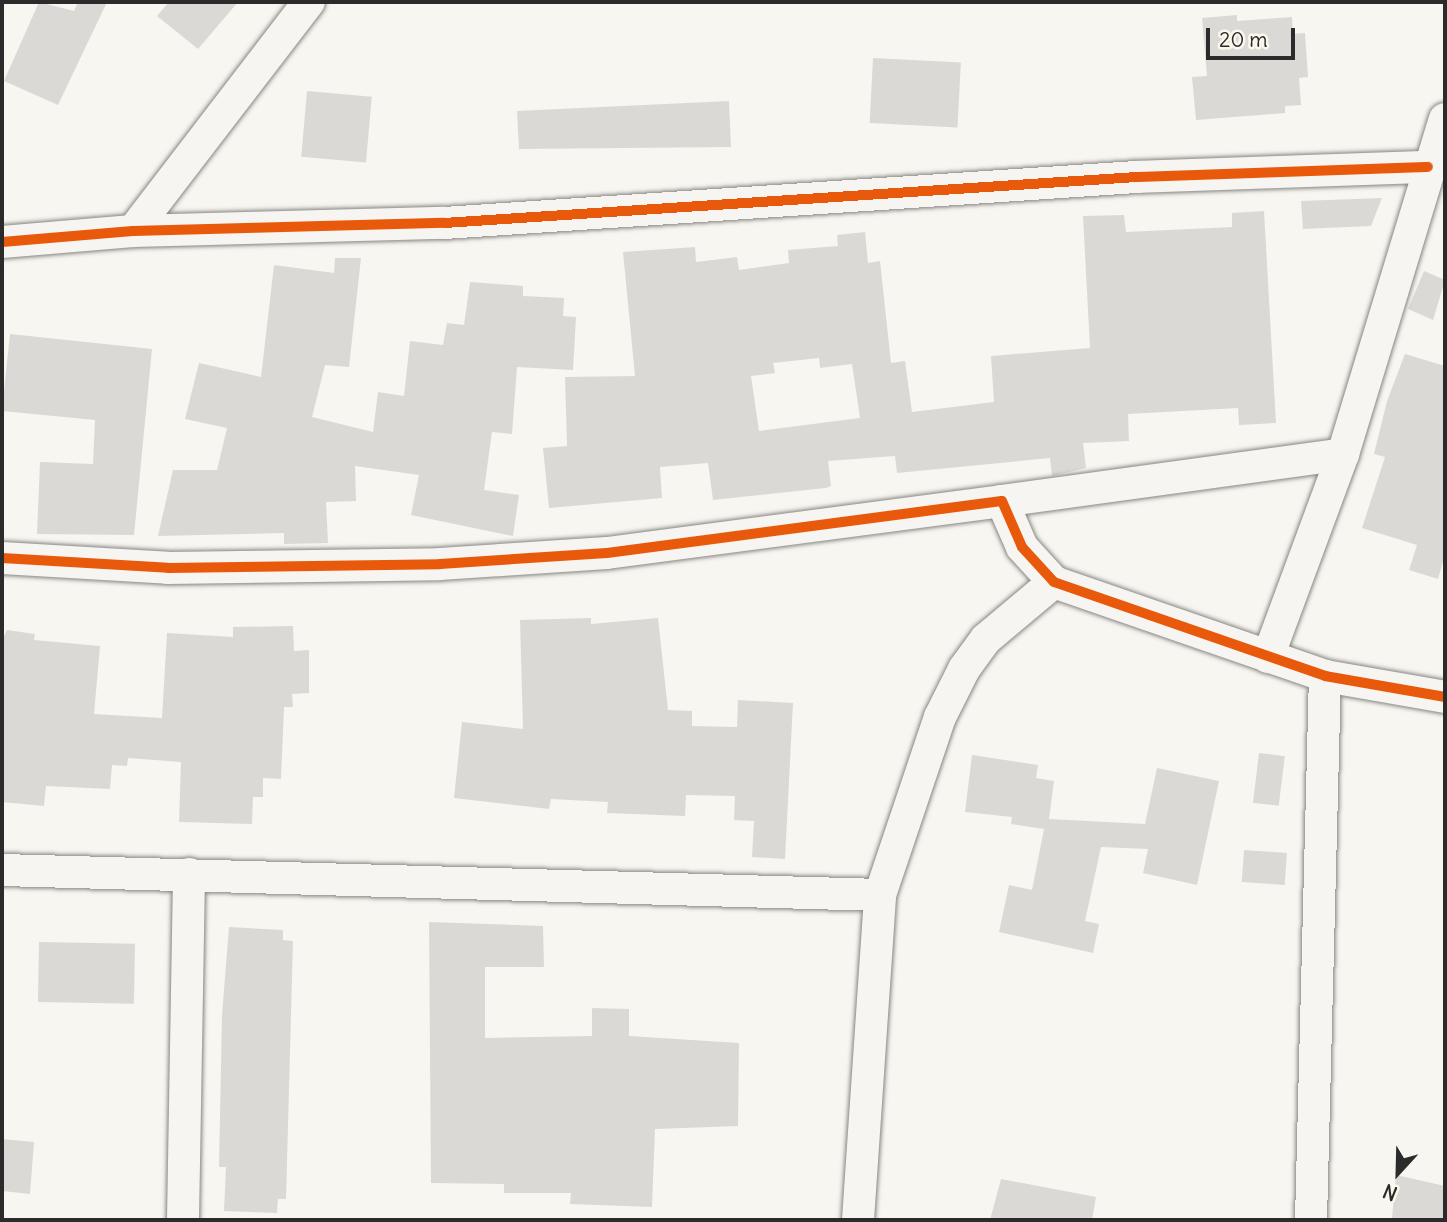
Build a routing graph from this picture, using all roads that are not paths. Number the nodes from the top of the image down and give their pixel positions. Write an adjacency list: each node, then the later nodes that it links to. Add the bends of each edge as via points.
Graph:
1 (309, 2): 4 (street)
2 (1445, 119): 3 (street)
3 (1428, 167): 4 (street, via 1136,177 444,223); 6 (street)
4 (133, 231): 5 (street)
5 (2, 242)
6 (1343, 454): 7 (street); 10 (street)
7 (1002, 501): 8 (street, via 607,553 440,564 168,568); 9 (street, via 1022,547)
8 (2, 558)
9 (1054, 582): 10 (street); 15 (street, via 986,639 964,669 940,717)
10 (1268, 657): 11 (street)
11 (1325, 676): 12 (street); 18 (street)
12 (1445, 697)
13 (2, 870): 14 (street)
14 (189, 874): 15 (street); 16 (street)
15 (880, 895): 17 (street)
16 (183, 1220)
17 (858, 1220)
18 (1311, 1220)

